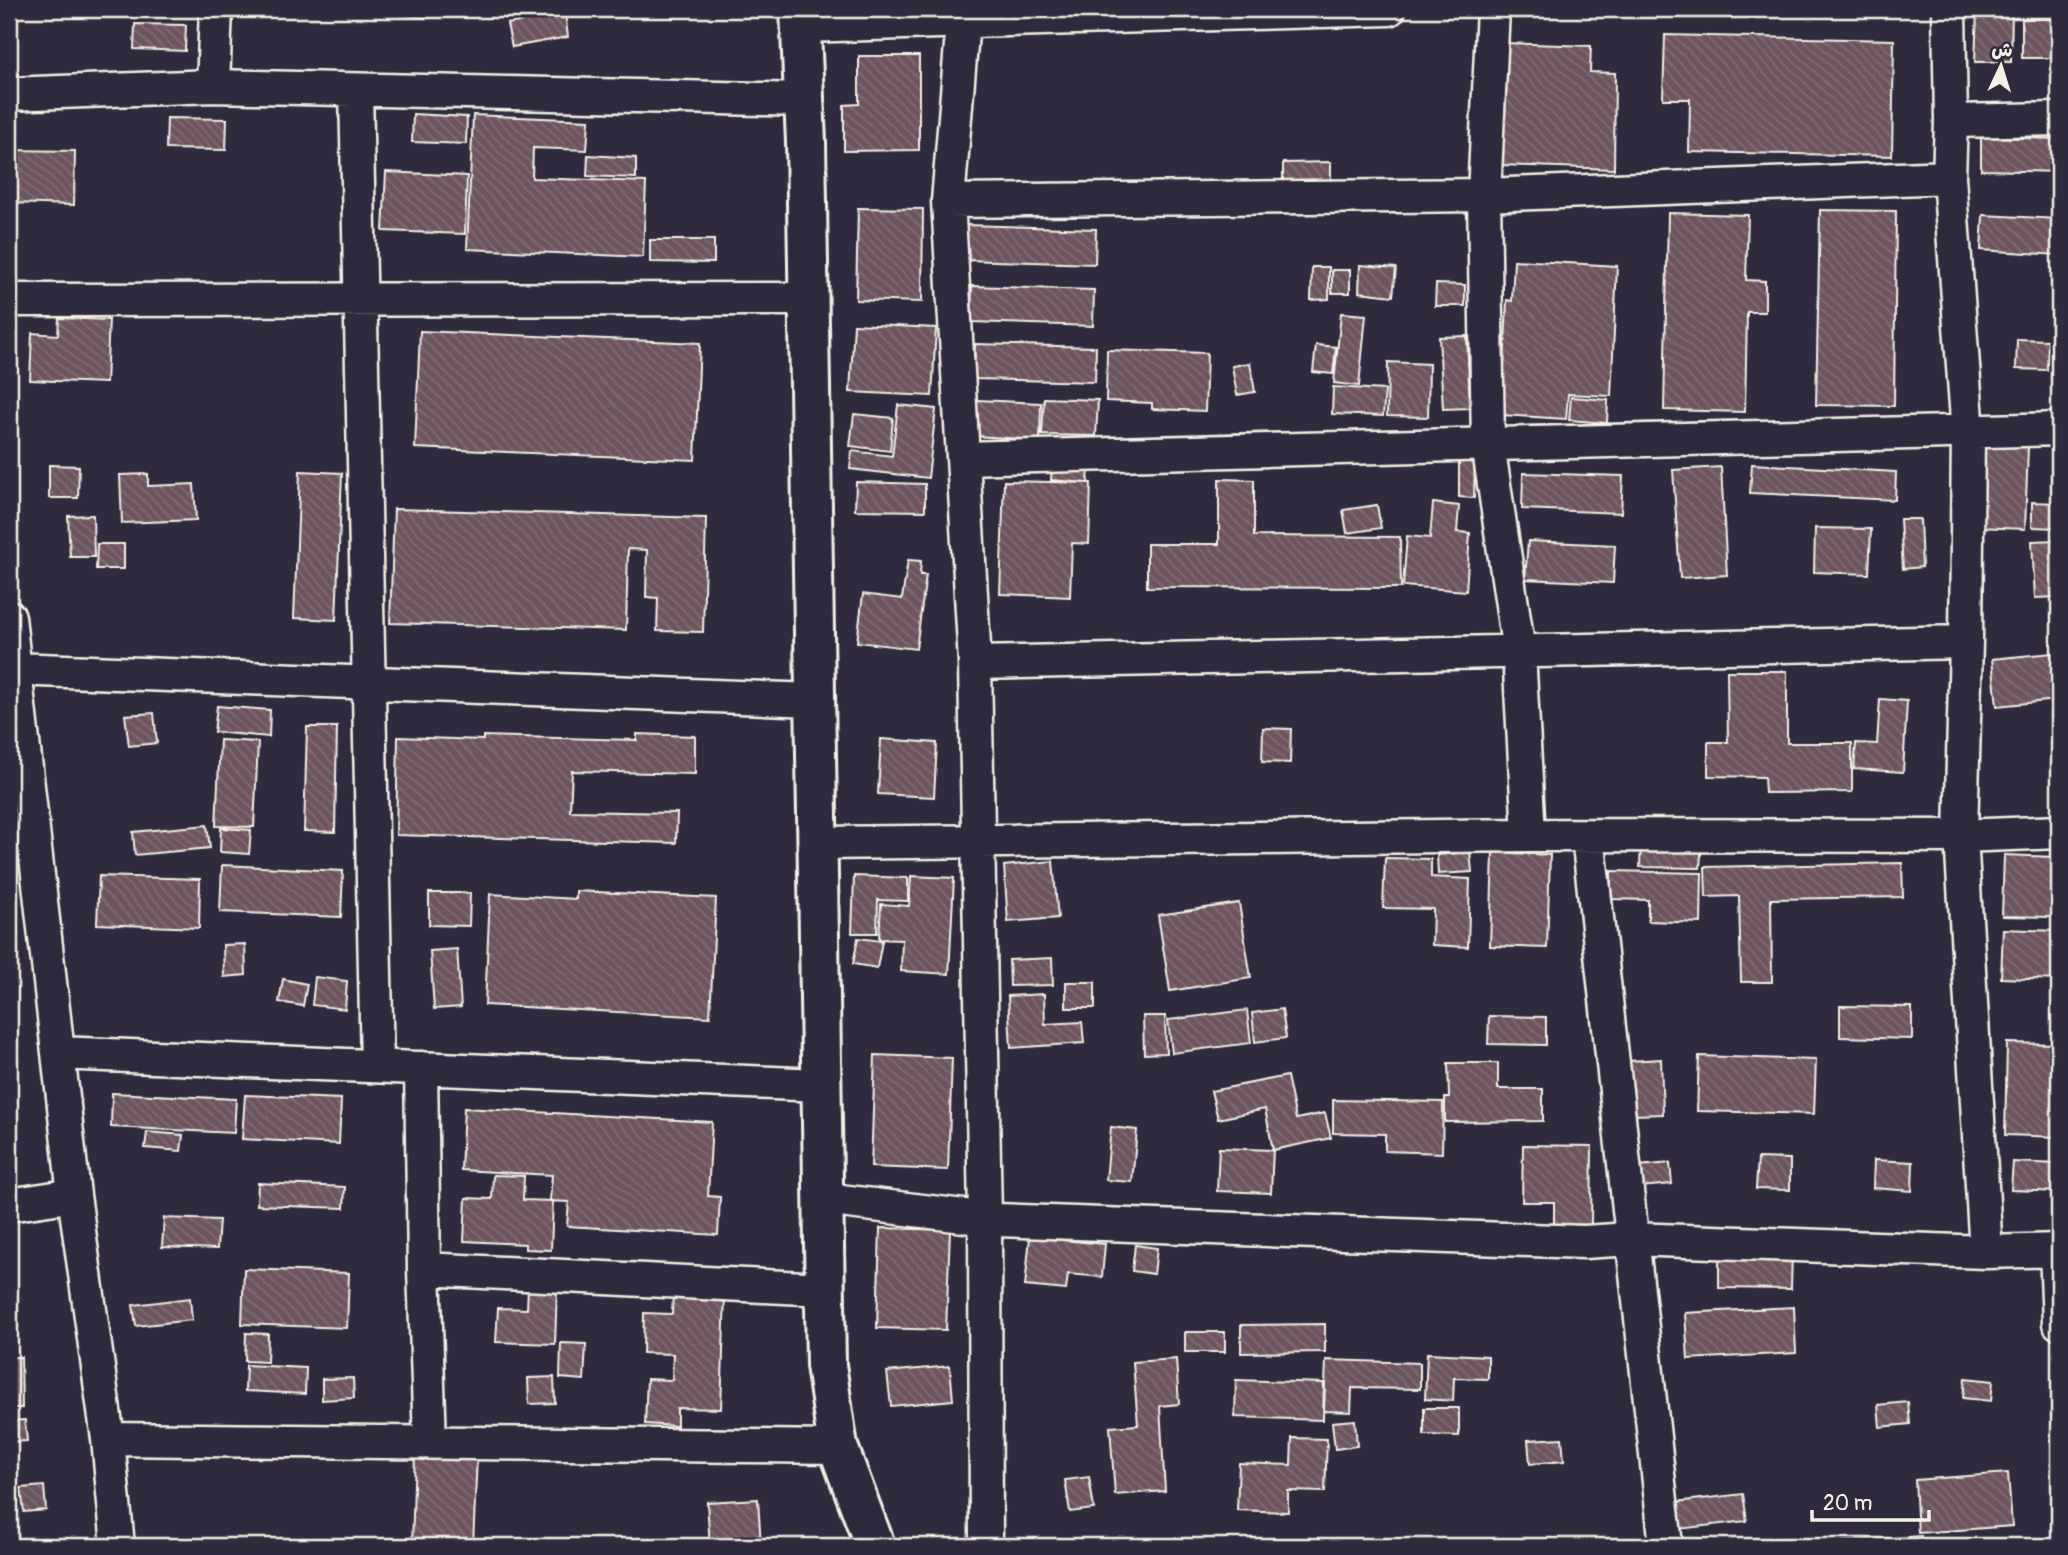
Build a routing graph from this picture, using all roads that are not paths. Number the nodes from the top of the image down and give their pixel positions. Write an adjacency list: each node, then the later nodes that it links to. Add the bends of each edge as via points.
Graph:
1 (216, 9): 7 (street)
2 (1389, 9): 5 (street)
3 (1493, 9): 14 (street)
4 (1949, 9): 12 (street)
5 (964, 15): 6 (street); 15 (street)
6 (800, 17): 10 (street)
7 (213, 86): 8 (street); 9 (street)
8 (356, 90): 10 (street); 18 (street)
9 (9, 94)
10 (804, 100): 16 (street)
11 (2059, 119): 12 (street)
12 (1951, 121): 13 (street)
13 (1949, 177): 14 (street); 20 (street)
14 (1484, 195): 15 (street); 21 (street)
15 (948, 201): 22 (street)
16 (808, 299): 18 (street); 29 (street)
17 (9, 300): 18 (street)
18 (361, 300): 28 (street)
19 (2059, 429): 20 (street)
20 (1968, 433): 21 (street); 24 (street)
21 (1488, 444): 22 (street); 25 (street)
22 (964, 458): 26 (street)
23 (9, 617): 27 (street)
24 (1966, 642): 25 (street); 33 (street)
25 (1519, 652): 26 (street); 31 (street)
26 (975, 663): 34 (street)
27 (14, 669): 28 (street); 36 (street)
28 (369, 683): 29 (street); 37 (street)
29 (815, 700): 35 (street)
30 (2059, 832): 33 (street)
31 (1529, 835): 32 (street); 34 (street)
32 (1588, 836): 33 (street); 44 (street)
33 (1962, 836): 46 (street)
34 (978, 842): 35 (street); 43 (street)
35 (818, 844): 39 (street)
36 (58, 1053): 37 (street); 40 (street)
37 (377, 1066): 38 (street)
38 (421, 1068): 39 (street); 47 (street)
39 (822, 1084): 41 (street)
40 (74, 1195): 42 (street); 50 (street)
41 (824, 1199): 43 (street); 48 (street)
42 (9, 1205)
43 (985, 1218): 44 (street, via 1584,1242); 55 (street)
44 (1632, 1239): 46 (street); 56 (street)
45 (2058, 1250): 46 (street); 49 (street)
46 (1986, 1252)
47 (424, 1269): 48 (street); 51 (street)
48 (825, 1289): 52 (street, via 826,1365)
49 (2059, 1323)
50 (108, 1439): 51 (street); 53 (street)
51 (430, 1441): 52 (street)
52 (838, 1447): 54 (street)
53 (118, 1546)
54 (875, 1546)
55 (986, 1546)
56 (1665, 1546)

